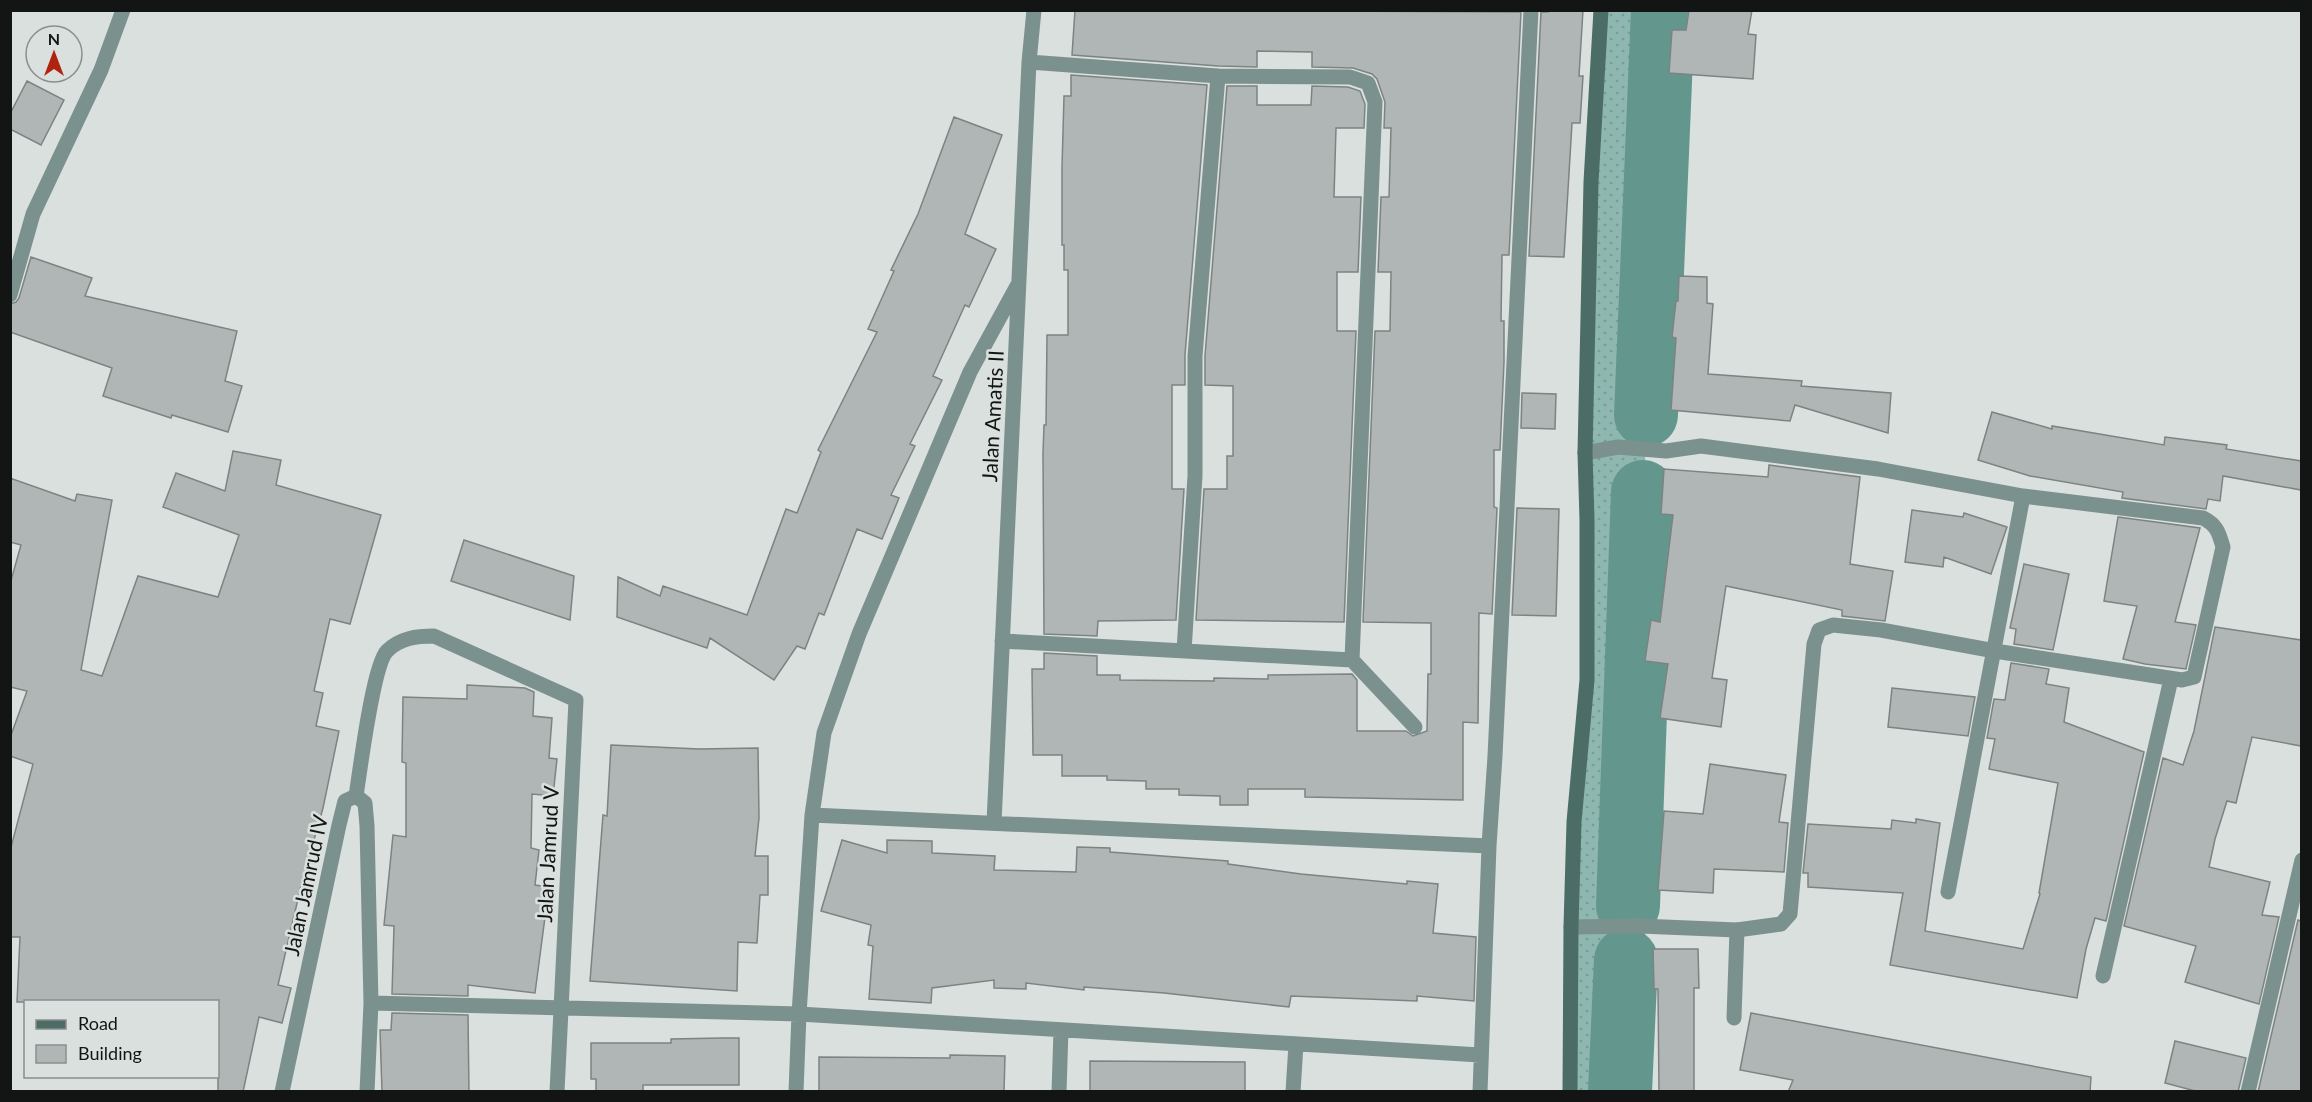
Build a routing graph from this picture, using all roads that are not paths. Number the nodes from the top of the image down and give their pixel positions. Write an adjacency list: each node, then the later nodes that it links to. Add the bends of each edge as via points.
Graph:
1 (123, 10): 8 (street, via 101,70 33,214)
2 (1034, 10): 5 (street, Jalan Amatis II)
3 (1531, 10): 21 (street)
4 (1602, 10): 9 (street, via 1592,182)
5 (1029, 62): 6 (street); 7 (street, Jalan Amatis II)
6 (1218, 76): 12 (street, via 1195,356 1195,476); 14 (street, via 1350,77 1368,83 1375,102)
7 (1019, 282): 11 (street, Jalan Amatis II); 19 (street, via 970,372 859,634 824,733)
8 (10, 295)
9 (1585, 453): 10 (street, via 1618,447 1666,451 1701,446 1878,469); 24 (street, via 1587,680 1574,822)
10 (2023, 496): 13 (street); 15 (street, via 2203,518 2212,523 2223,547 2194,677)
11 (1002, 641): 12 (street); 20 (street, Jalan Amatis II)
12 (1184, 651): 14 (street)
13 (1995, 651): 15 (street); 23 (street); 25 (street, via 1881,630 1833,625 1820,630 1814,644 1790,914 1781,924)
14 (1352, 660): 17 (street)
15 (2171, 679): 26 (street)
16 (576, 700): 18 (street, Jalan Jamrud IV, via 434,636 411,636 386,651 377,674); 28 (street, Jalan Jamrud V)
17 (1414, 727)
18 (356, 796): 27 (street, via 365,803); 34 (street, Jalan Jamrud IV, via 345,801)
19 (812, 814): 20 (street); 29 (street)
20 (994, 823): 21 (street)
21 (1489, 846): 33 (street)
22 (2301, 860): 42 (street)
23 (1948, 892)
24 (1571, 927): 25 (street); 41 (street)
25 (1737, 930): 30 (street)
26 (2103, 976)
27 (371, 1003): 28 (street); 35 (street)
28 (561, 1009): 29 (street); 36 (street, Jalan Jamrud V)
29 (799, 1014): 31 (street); 37 (street)
30 (1734, 1018)
31 (1061, 1030): 32 (street); 38 (street)
32 (1296, 1044): 33 (street); 39 (street)
33 (1480, 1055): 40 (street)
34 (282, 1092)
35 (367, 1092)
36 (557, 1092)
37 (796, 1092)
38 (1059, 1092)
39 (1293, 1092)
40 (1480, 1092)
41 (1570, 1092)
42 (2248, 1092)

